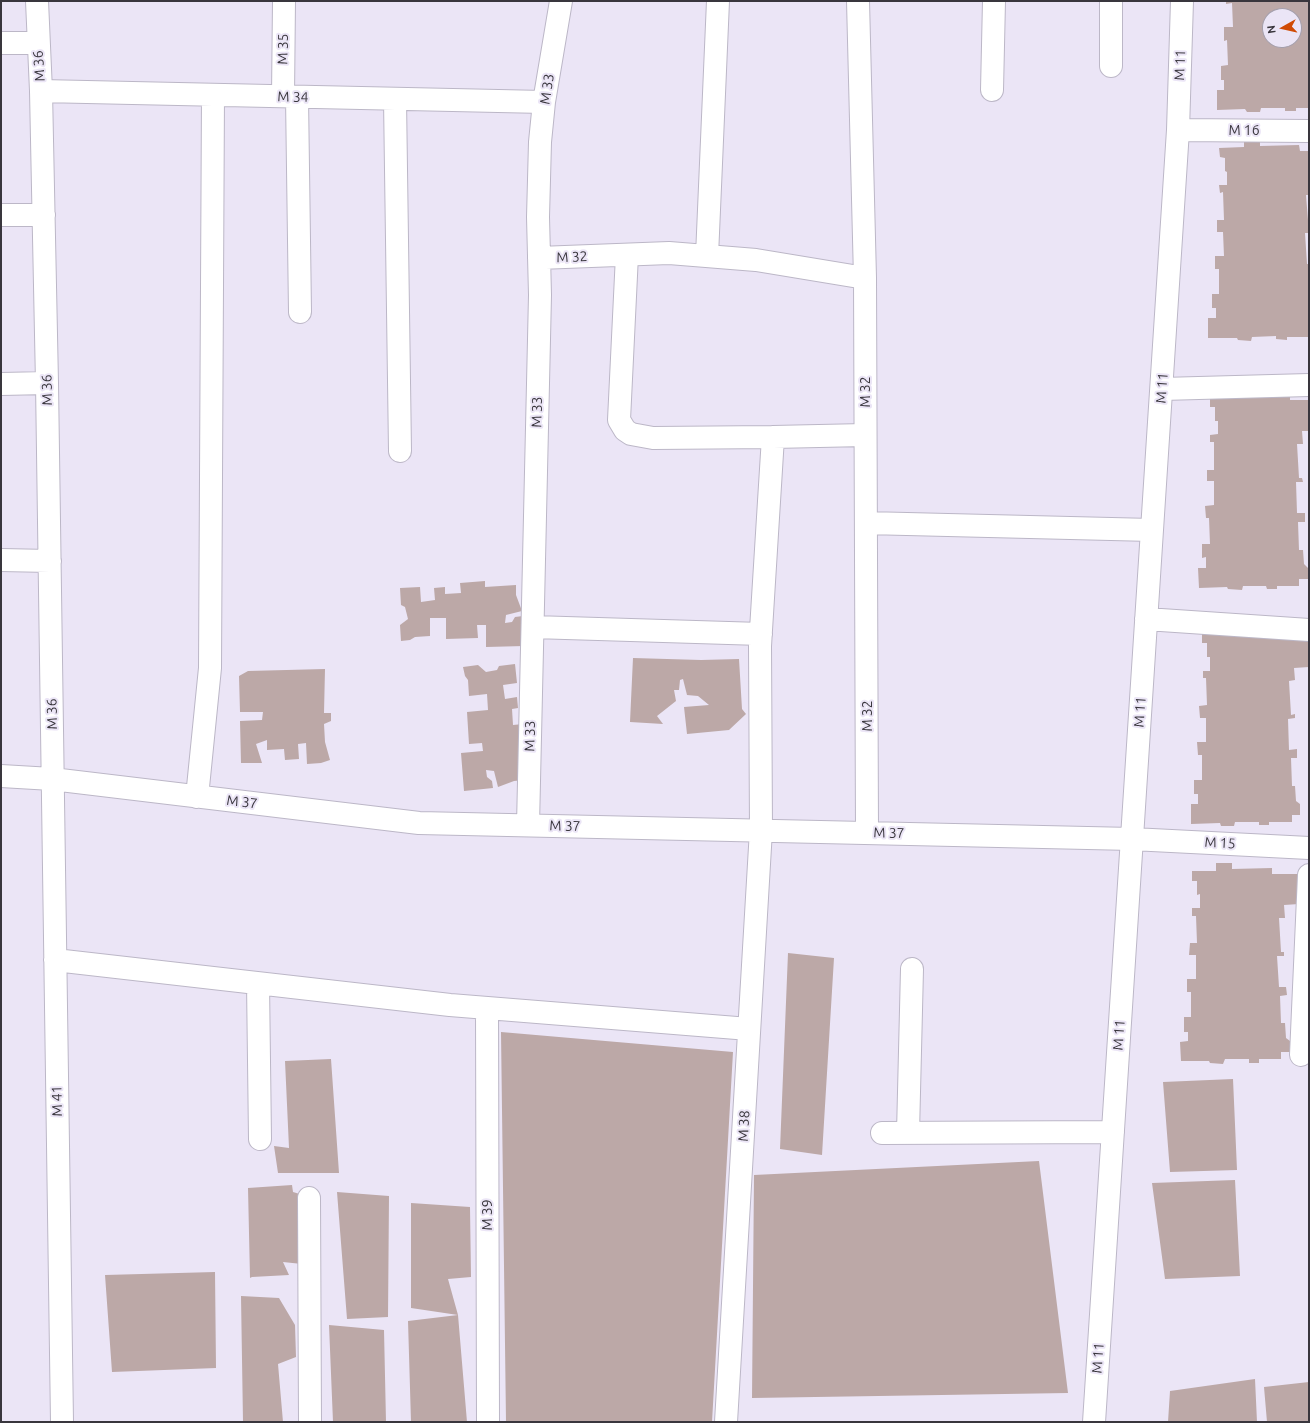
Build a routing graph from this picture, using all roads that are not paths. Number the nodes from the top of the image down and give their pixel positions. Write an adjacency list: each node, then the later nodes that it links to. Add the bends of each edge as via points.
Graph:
1 (37, 1): 10 (street, M 36)
2 (284, 1): 15 (street, M 35)
3 (561, 1): 17 (street, M 33)
4 (718, 1): 23 (street)
5 (858, 1): 25 (street)
6 (994, 1): 12 (street)
7 (1112, 1): 11 (street)
8 (1182, 1): 18 (street, M 11)
9 (1, 43): 10 (street)
10 (38, 43): 13 (street, M 36)
11 (1111, 66)
12 (992, 90)
13 (41, 91): 14 (street, M 34); 21 (street, M 36)
14 (212, 95): 15 (street, M 34); 44 (street, via 210,668)
15 (290, 96): 16 (street, M 34); 26 (street, M 35)
16 (395, 99): 17 (street, M 34); 33 (street)
17 (544, 102): 24 (street, M 33, via 540,142)
18 (1178, 130): 19 (street, M 16); 30 (street, M 11)
19 (1309, 131)
20 (1, 215): 21 (street)
21 (44, 215): 27 (street, M 36)
22 (628, 255): 23 (street, M 32, via 669,253); 24 (street, M 32); 32 (street, via 619,420 625,430 631,434 653,438)
23 (707, 256): 25 (street, M 32, via 756,260)
24 (539, 258): 39 (street, M 33)
25 (865, 278): 31 (street, M 32)
26 (300, 312)
27 (47, 383): 28 (street); 37 (street, M 36)
28 (1, 384)
29 (1309, 385): 30 (street)
30 (1162, 389): 35 (street, M 11)
31 (865, 434): 32 (street); 34 (street, M 32)
32 (772, 437): 41 (street, M 38)
33 (400, 451)
34 (866, 523): 35 (street); 47 (street, M 32)
35 (1152, 530): 38 (street, M 11)
36 (1, 560): 37 (street)
37 (50, 561): 43 (street, M 36)
38 (1146, 619): 40 (street); 48 (street, M 11)
39 (532, 627): 41 (street); 45 (street, M 33)
40 (1309, 630)
41 (761, 634): 46 (street, M 38)
42 (1, 776): 43 (street, M 37)
43 (52, 779): 44 (street, M 37); 51 (street, M 41)
44 (197, 797): 45 (street, M 37, via 419,823)
45 (528, 825): 46 (street, M 37)
46 (761, 830): 47 (street, M 37); 55 (street, M 38)
47 (867, 833): 48 (street, M 37)
48 (1132, 839): 49 (street, M 15); 57 (street, M 11)
49 (1309, 848)
50 (1309, 875): 56 (street)
51 (55, 960): 53 (street); 62 (street, M 41)
52 (912, 969): 59 (street)
53 (258, 983): 54 (street); 60 (street)
54 (487, 1008): 55 (street); 64 (street, M 39)
55 (749, 1029): 65 (street, M 38)
56 (1301, 1055)
57 (1113, 1132): 59 (street); 66 (street, M 11)
58 (882, 1133): 59 (street)
59 (908, 1133)
60 (260, 1139)
61 (309, 1198): 63 (street)
62 (62, 1422)
63 (310, 1422)
64 (488, 1422)
65 (726, 1422)
66 (1094, 1422)

